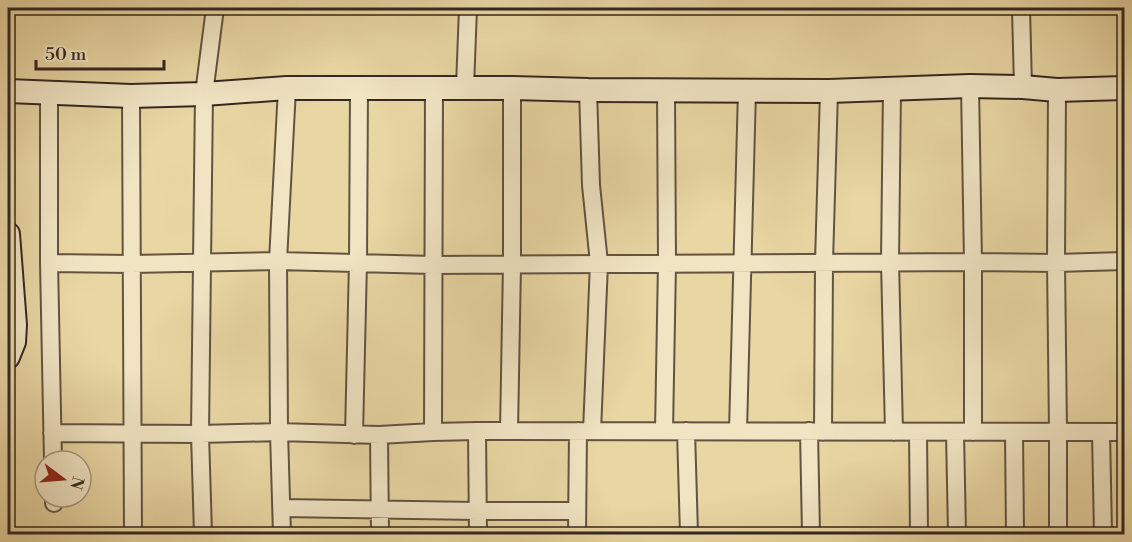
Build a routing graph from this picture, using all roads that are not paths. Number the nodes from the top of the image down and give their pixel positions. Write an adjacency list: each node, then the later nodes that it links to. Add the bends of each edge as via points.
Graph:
1 (215, 8): 20 (street)
2 (468, 8): 5 (street)
3 (1021, 8): 6 (street)
4 (970, 86): 6 (street); 12 (street); 29 (street)
5 (465, 87): 8 (street); 9 (street)
6 (1023, 87): 16 (street)
7 (287, 88): 11 (street); 20 (street); 23 (street)
8 (434, 88): 11 (street); 37 (street)
9 (512, 88): 13 (street); 36 (street)
10 (1125, 88): 16 (street)
11 (359, 89): 26 (street)
12 (892, 89): 18 (street); 28 (street)
13 (588, 90): 14 (street); 31 (street, via 591,185)
14 (666, 90): 15 (street); 32 (street)
15 (747, 90): 18 (street); 33 (street)
16 (1057, 90): 34 (street)
17 (8, 91): 19 (street)
18 (829, 91): 27 (street)
19 (50, 92): 21 (street); 30 (street)
20 (204, 94): 21 (street); 25 (street)
21 (131, 96): 35 (street)
22 (8, 234): 38 (street, via 15,325)
23 (278, 261): 25 (street); 26 (street); 45 (street)
24 (1125, 261): 34 (street)
25 (201, 262): 35 (street); 58 (street)
26 (358, 262): 37 (street); 59 (street)
27 (824, 262): 28 (street); 33 (street); 47 (street)
28 (890, 262): 29 (street); 48 (street)
29 (973, 262): 34 (street); 51 (street)
30 (49, 263): 35 (street); 56 (street)
31 (599, 263): 32 (street); 36 (street); 41 (street)
32 (667, 263): 33 (street); 42 (street)
33 (743, 263): 44 (street)
34 (1056, 263): 53 (street)
35 (132, 264): 57 (street)
36 (512, 264): 37 (street); 40 (street)
37 (433, 265): 46 (street)
38 (8, 357)
39 (477, 431): 40 (street); 46 (street); 64 (street)
40 (509, 431): 41 (street)
41 (585, 431): 42 (street); 65 (street)
42 (664, 431): 43 (street)
43 (686, 431): 44 (street); 72 (street)
44 (738, 431): 47 (street)
45 (279, 432): 58 (street); 59 (street); 62 (street)
46 (433, 432): 60 (street)
47 (816, 432): 48 (street); 73 (street)
48 (894, 432): 49 (street)
49 (918, 432): 50 (street); 74 (street)
50 (955, 432): 51 (street); 75 (street)
51 (973, 432): 52 (street)
52 (1014, 432): 53 (street); 76 (street)
53 (1058, 432): 54 (street); 77 (street)
54 (1101, 432): 55 (street); 78 (street)
55 (1125, 432)
56 (52, 433): 57 (street); 61 (street)
57 (132, 433): 58 (street); 66 (street)
58 (200, 434): 67 (street)
59 (354, 435): 60 (street)
60 (379, 435): 63 (street)
61 (53, 449)
62 (282, 508): 63 (street); 68 (street)
63 (380, 509): 64 (street); 69 (street)
64 (477, 511): 65 (street); 70 (street)
65 (577, 511): 71 (street)
66 (133, 534)
67 (202, 534)
68 (282, 534)
69 (380, 534)
70 (478, 534)
71 (578, 534)
72 (689, 534)
73 (811, 534)
74 (919, 534)
75 (957, 534)
76 (1015, 534)
77 (1058, 534)
78 (1103, 534)

